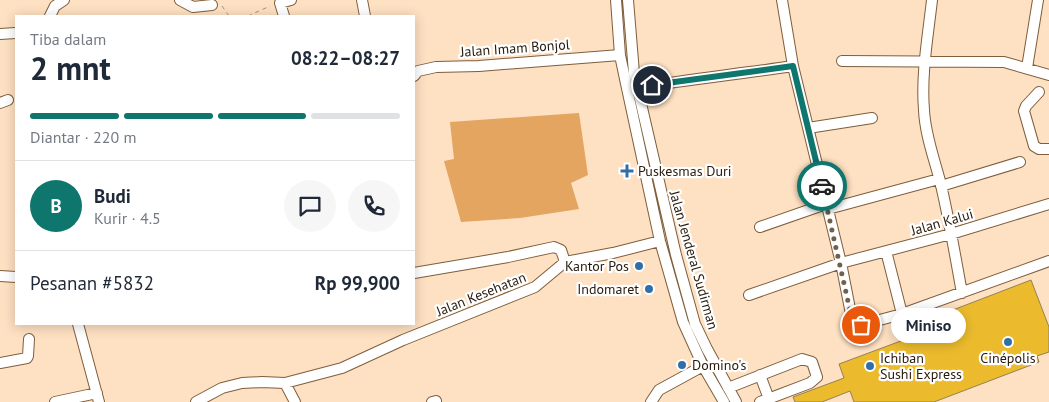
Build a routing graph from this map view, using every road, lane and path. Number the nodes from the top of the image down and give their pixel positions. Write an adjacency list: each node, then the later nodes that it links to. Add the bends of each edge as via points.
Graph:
1 (64, 0): 12 (street, via 54,6)
2 (180, 0): 11 (street, via 193,7)
3 (291, 0): 10 (street)
4 (362, 0): 16 (street)
5 (616, 0): 19 (street, Jalan Jenderal Sudirman)
6 (628, 0): 26 (street, Jalan Jenderal Sudirman, via 631,52)
7 (782, 0): 22 (street)
8 (932, 0): 21 (street)
9 (1038, 0): 23 (street)
10 (280, 3): 14 (path); 15 (street)
11 (212, 5): 13 (path, via 221,5)
12 (50, 15)
13 (228, 15)
14 (250, 15)
15 (284, 15)
16 (365, 15)
17 (15, 32): 18 (street)
18 (0, 34)
19 (620, 54): 24 (street, Jalan Imam Bonjol, via 436,67); 37 (street, Jalan Jenderal Sudirman)
20 (842, 61): 21 (street)
21 (925, 61): 23 (street, via 1004,62); 32 (street, via 924,111)
22 (793, 66): 26 (street); 29 (street)
23 (1027, 68): 25 (street)
24 (415, 73)
25 (1049, 75)
26 (638, 88): 45 (street, Jalan Jenderal Sudirman)
27 (1039, 92): 30 (street, via 1026,106 1024,115 1034,146)
28 (872, 118): 29 (street)
29 (808, 128): 34 (street)
30 (1049, 149)
31 (1020, 162): 32 (street)
32 (940, 182): 34 (street); 36 (street)
33 (1049, 204): 36 (street, Jalan Kalui)
34 (827, 206): 35 (street); 41 (street)
35 (760, 227)
36 (951, 234): 38 (street, Jalan Kalui); 47 (street)
37 (660, 241): 40 (street, Jalan Kesehatan); 46 (street, Jalan Jenderal Sudirman)
38 (886, 251): 41 (street, Jalan Kalui); 49 (street)
39 (1049, 261): 47 (street)
40 (565, 262): 42 (street, via 561,250 554,247); 55 (street, Jalan Kesehatan, via 535,287 342,368)
41 (841, 262): 48 (street, Jalan Kalui); 49 (street, via 852,319 856,324)
42 (415, 273)
43 (0, 276): 44 (street)
44 (15, 277)
45 (684, 285): 46 (street); 56 (street, Jalan Jenderal Sudirman, via 695,324)
46 (673, 287): 53 (street, Jalan Jenderal Sudirman, via 683,322)
47 (962, 293): 49 (street)
48 (749, 295)
49 (902, 314)
50 (78, 325): 57 (street)
51 (29, 339): 52 (street, via 27,358)
52 (0, 363)
53 (702, 366): 62 (street, via 659,390); 63 (street, Jalan Jenderal Sudirman)
54 (760, 375): 56 (street); 58 (street); 58 (street, via 802,359 812,362 817,377 810,383)
55 (285, 383): 60 (street, Jalan Kesehatan, via 242,383 222,388); 61 (street)
56 (728, 388): 64 (street, Jalan Jenderal Sudirman)
57 (98, 398): 59 (street)
58 (765, 400)
59 (55, 402)
60 (196, 402)
61 (295, 402)
62 (651, 402)
63 (724, 402)
64 (736, 402)

